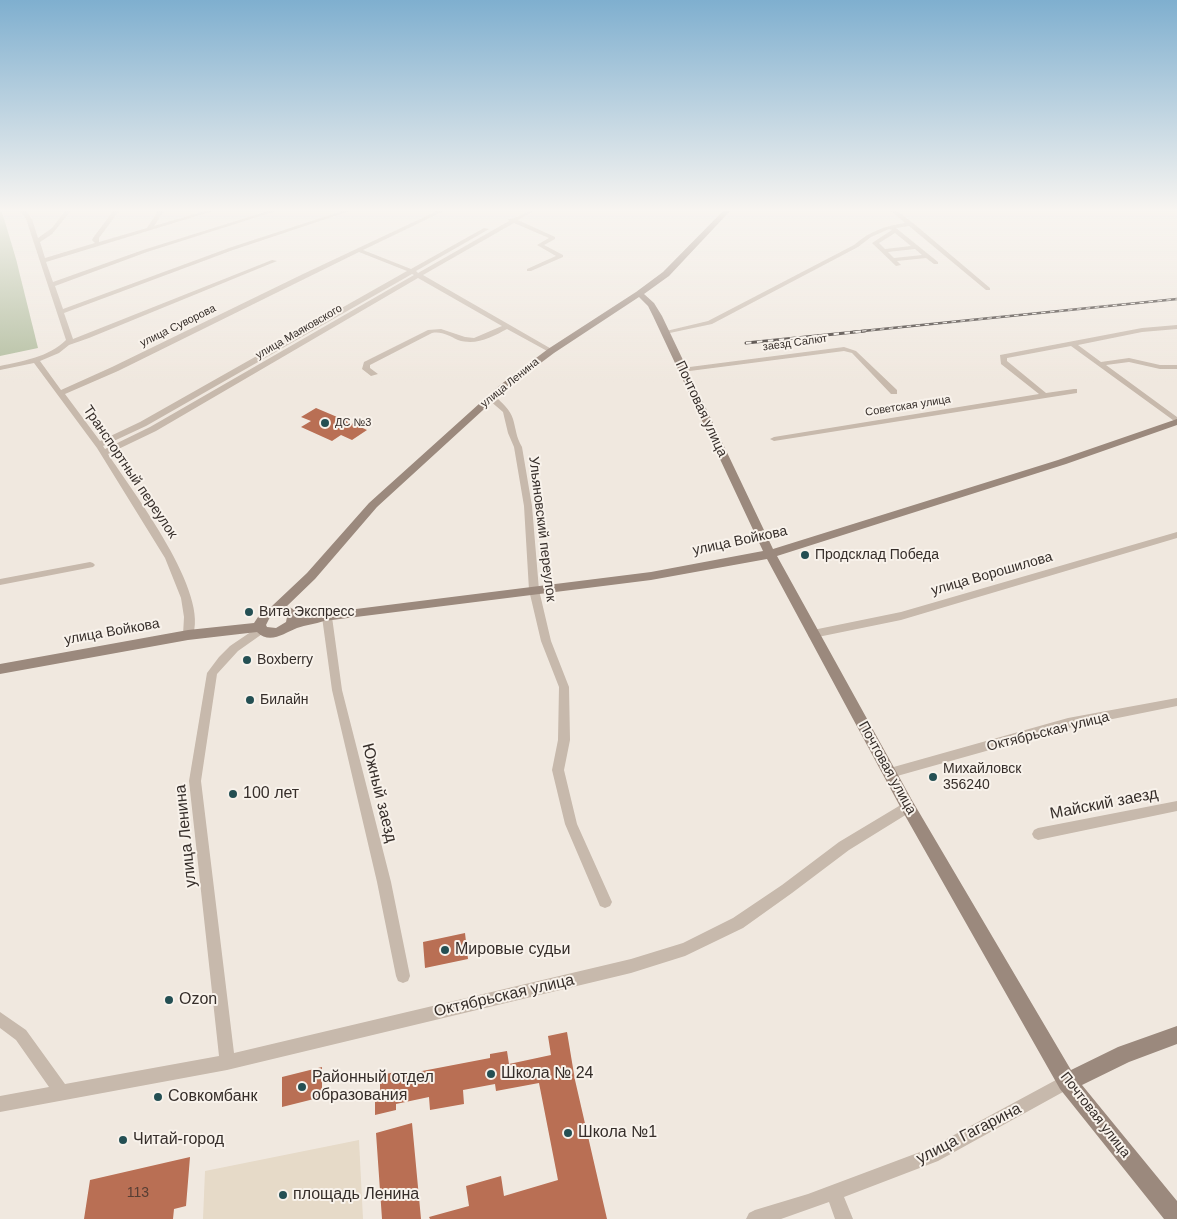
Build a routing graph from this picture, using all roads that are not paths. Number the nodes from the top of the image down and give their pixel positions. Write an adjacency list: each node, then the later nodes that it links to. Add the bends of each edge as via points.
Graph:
1 (45, 268): 16 (street)
2 (98, 268): 16 (street)
3 (181, 268): 21 (street)
4 (257, 268): 25 (street)
5 (320, 268): 36 (street, улица Суворова)
6 (403, 268): 14 (street)
7 (417, 268): 14 (street, улица Маяковского)
8 (431, 268): 15 (street, улица Маяковского)
9 (534, 268): 13 (street)
10 (673, 268): 18 (main road, улица Ленина)
11 (814, 268): 24 (street, via 710,322)
12 (963, 268): 17 (street)
13 (529, 270)
14 (411, 271): 15 (street); 41 (street, улица Маяковского)
15 (419, 275): 22 (street); 41 (street, улица Маяковского, via 153,429)
16 (51, 285): 21 (street)
17 (988, 289)
18 (639, 294): 19 (main road, улица Ленина); 20 (main road, Почтовая улица)
19 (626, 303): 20 (main road); 27 (main road, улица Ленина)
20 (650, 304): 24 (main road, Почтовая улица)
21 (60, 312): 25 (street, via 69,333)
22 (507, 326): 27 (street); 33 (street, via 472,340 440,330 430,331 367,364 366,369)
23 (1177, 327): 26 (street)
24 (665, 332): 32 (main road, Почтовая улица)
25 (68, 343): 28 (street)
26 (1071, 343): 29 (street); 37 (street, via 1005,356 1002,360)
27 (551, 351): 38 (main road, улица Ленина)
28 (36, 361): 31 (street); 36 (street, Транспортный переулок)
29 (1101, 364): 30 (street, via 1129,360); 39 (street)
30 (1177, 367)
31 (0, 368)
32 (682, 370): 34 (street, заезд Салют, via 844,349 854,352); 43 (main road, Почтовая улица)
33 (374, 374)
34 (894, 392)
35 (1074, 392): 37 (street, Советская улица)
36 (59, 394): 41 (street, Транспортный переулок)
37 (1045, 396): 40 (street, Советская улица)
38 (492, 398): 45 (main road, улица Ленина, via 373,505); 47 (street, Ульяновский переулок, via 504,406 511,417 513,440 518,447 528,506)
39 (1177, 421): 43 (main road, улица Войкова, via 1062,462)
40 (774, 439)
41 (101, 449): 53 (street, Транспортный переулок, via 169,553 188,602 191,624)
42 (1177, 535): 52 (street, улица Ворошилова, via 902,616)
43 (770, 554): 47 (main road, улица Войкова, via 651,576); 52 (main road, Почтовая улица)
44 (90, 565): 46 (street)
45 (311, 576): 48 (main road, улица Ленина); 49 (main road, улица Ленина)
46 (0, 582)
47 (534, 590): 50 (main road, улица Войкова); 60 (street, Ульяновский переулок, via 546,641 564,687 564,740 558,770 571,824)
48 (276, 610): 49 (main road); 51 (main road, улица Ленина)
49 (292, 617): 50 (main road, улица Войкова); 51 (main road, улица Войкова, via 278,633 266,632)
50 (325, 617): 61 (street, Южный заезд, via 336,690 384,882)
51 (261, 625): 53 (main road, улица Войкова); 64 (street, улица Ленина, via 234,647 212,673 195,781)
52 (813, 634): 56 (main road, Почтовая улица)
53 (188, 635): 54 (main road, улица Войкова)
54 (0, 668)
55 (1177, 702): 56 (street, Октябрьская улица, via 1068,724)
56 (890, 773): 58 (main road, Почтовая улица)
57 (1177, 806): 59 (street, Майский заезд)
58 (908, 807): 64 (street, Октябрьская улица, via 844,846 738,923 685,949 631,966); 65 (main road, Почтовая улица)
59 (1038, 834)
60 (605, 902)
61 (402, 976)
62 (0, 1019): 66 (street, via 21,1035)
63 (1177, 1035): 65 (main road, улица Гагарина, via 1125,1054)
64 (227, 1062): 66 (street, Октябрьская улица)
65 (1067, 1082): 68 (street, улица Гагарина, via 932,1155); 69 (main road, Почтовая улица)
66 (62, 1093): 67 (street, Октябрьская улица)
67 (0, 1104)
68 (834, 1192): 70 (street, улица Гагарина); 71 (street)
69 (1177, 1218)
70 (755, 1219)
71 (844, 1219)

